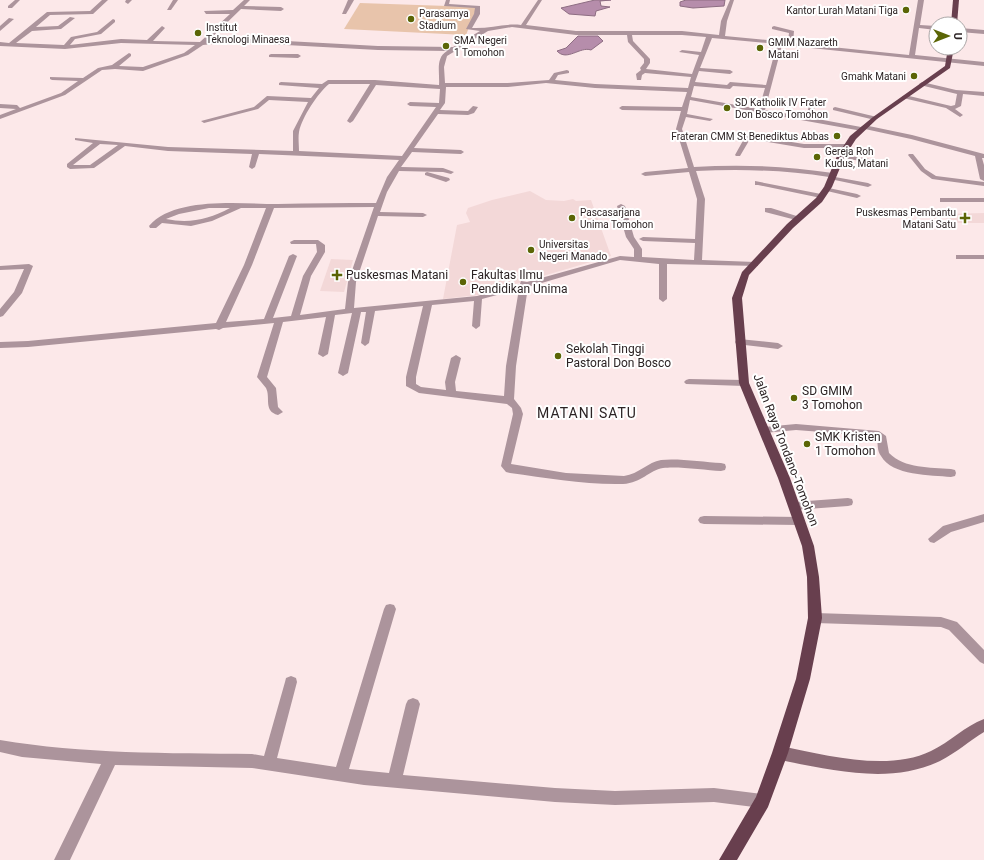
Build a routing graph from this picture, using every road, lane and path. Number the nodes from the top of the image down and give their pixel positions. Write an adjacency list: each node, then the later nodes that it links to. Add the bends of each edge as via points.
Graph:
1 (18, 0): 11 (street)
2 (105, 0): 29 (street, via 91,13 49,14)
3 (176, 0): 13 (street)
4 (248, 0): 12 (street)
5 (351, 0): 17 (street)
6 (448, 0): 30 (street, via 446,5 478,7 469,29)
7 (540, 0): 23 (street)
8 (732, 0): 35 (street, via 724,21)
9 (921, 0): 24 (street)
10 (956, 0): 19 (highway)
11 (10, 7)
12 (240, 7): 14 (street); 16 (street)
13 (168, 9)
14 (281, 9)
15 (206, 12): 16 (street)
16 (234, 13): 18 (street); 39 (street)
17 (344, 13)
18 (254, 14)
19 (955, 16)
20 (72, 18): 29 (street, via 59,28)
21 (11, 19): 26 (street)
22 (112, 21): 43 (street, via 99,33 73,38)
23 (523, 26): 30 (street, via 507,25); 32 (street, via 576,34)
24 (917, 26): 25 (street); 49 (street)
25 (928, 27)
26 (0, 28)
27 (162, 28): 36 (street)
28 (774, 28): 41 (street, via 792,32)
29 (31, 29): 42 (street)
30 (486, 30): 44 (street)
31 (968, 31): 33 (street)
32 (629, 32): 34 (street); 54 (street, via 630,41 647,59)
33 (984, 32)
34 (710, 35): 35 (street); 47 (street)
35 (722, 36): 37 (street)
36 (148, 42): 39 (street); 43 (street, via 112,41)
37 (780, 42): 41 (street); 68 (street)
38 (0, 44): 42 (street)
39 (201, 44): 40 (street, via 238,40); 53 (street, via 186,54 146,68)
40 (302, 44): 44 (street); 48 (street, via 297,58)
41 (790, 44): 49 (street)
42 (10, 45): 43 (street)
43 (65, 47)
44 (452, 49): 66 (street, via 445,53 442,61)
45 (682, 52): 47 (street)
46 (129, 54): 53 (street)
47 (703, 54): 56 (street)
48 (271, 56)
49 (912, 56): 51 (street)
50 (950, 56): 51 (highway)
51 (950, 60): 52 (street); 64 (highway, Jalan Raya Tondano-Tomohon, via 948,66)
52 (984, 64)
53 (112, 68): 60 (street, via 94,72)
54 (644, 70): 56 (street); 59 (street, via 639,74)
55 (567, 72): 61 (street, via 556,74)
56 (696, 72): 57 (street); 67 (street)
57 (730, 72)
58 (52, 78): 60 (street)
59 (639, 79)
60 (84, 80): 79 (street, via 62,94)
61 (551, 81): 66 (street); 67 (street, via 595,86)
62 (375, 82): 65 (street, via 328,82); 66 (street); 92 (street)
63 (281, 84): 65 (street)
64 (922, 84): 69 (street); 71 (highway, Jalan Raya Tondano-Tomohon)
65 (323, 86): 73 (street)
66 (442, 86): 76 (street)
67 (692, 87): 68 (street, via 730,87 730,84); 72 (street)
68 (768, 87): 83 (street)
69 (959, 92): 70 (street); 81 (street, via 958,106)
70 (984, 94)
71 (905, 97): 81 (street); 88 (highway, Jalan Raya Tondano-Tomohon)
72 (688, 98): 83 (street); 85 (street)
73 (313, 100): 91 (street, via 267,98 259,107); 101 (street, via 296,130)
74 (812, 102): 90 (street)
75 (410, 104): 76 (street)
76 (441, 105): 84 (street)
77 (0, 106): 79 (street)
78 (474, 107): 84 (street, via 472,112 468,113)
79 (21, 108): 87 (street)
80 (622, 108): 85 (street)
81 (951, 108): 86 (street)
82 (834, 109): 88 (street)
83 (762, 110): 90 (street)
84 (436, 112): 98 (street)
85 (684, 112): 89 (street); 109 (street, via 679,129)
86 (960, 115)
87 (0, 116)
88 (875, 118): 93 (highway, Jalan Raya Tondano-Tomohon)
89 (710, 119)
90 (809, 119): 93 (street)
91 (204, 121)
92 (350, 121)
93 (863, 128): 97 (highway, Jalan Raya Tondano-Tomohon); 104 (street, via 912,137)
94 (77, 138): 95 (street)
95 (99, 141): 96 (street); 96 (street, via 71,163 70,167 92,167)
96 (124, 144): 99 (street)
97 (847, 146): 102 (street, via 804,146 749,137); 105 (highway, Jalan Raya Tondano-Tomohon)
98 (410, 150): 100 (street); 106 (street)
99 (256, 152): 101 (street); 108 (street)
100 (461, 152)
101 (296, 153): 106 (street)
102 (738, 155)
103 (911, 155): 118 (street, via 923,170 934,178)
104 (981, 155): 115 (street)
105 (841, 156): 107 (street); 114 (highway, Jalan Raya Tondano-Tomohon)
106 (404, 158): 110 (street)
107 (881, 163)
108 (252, 167)
109 (692, 168): 113 (street); 114 (street, via 791,169); 135 (street, via 701,199)
110 (396, 169): 111 (street); 124 (street)
111 (422, 171): 112 (street); 116 (street)
112 (451, 172)
113 (646, 174)
114 (833, 177): 119 (street); 120 (highway, Jalan Raya Tondano-Tomohon)
115 (984, 179)
116 (446, 180)
117 (758, 183): 120 (street)
118 (984, 184)
119 (868, 185)
120 (824, 193): 121 (street); 131 (highway, Jalan Raya Tondano-Tomohon)
121 (857, 196)
122 (943, 200): 123 (street)
123 (984, 200)
124 (379, 205): 126 (street); 129 (street)
125 (239, 206): 126 (street); 132 (street, via 185,210); 132 (street, via 203,223)
126 (272, 206): 156 (street)
127 (621, 206): 140 (street, via 630,237 638,249)
128 (768, 210): 131 (street)
129 (376, 214): 130 (street); 150 (street, via 352,282)
130 (423, 215)
131 (799, 218): 143 (highway, Jalan Raya Tondano-Tomohon)
132 (159, 220): 133 (street)
133 (153, 226)
134 (643, 239): 135 (street)
135 (699, 241): 142 (street)
136 (294, 242): 153 (street, via 318,242 322,250 307,276)
137 (293, 256): 155 (street)
138 (959, 257): 139 (street)
139 (984, 257)
140 (638, 258): 141 (street); 145 (street, via 616,258)
141 (663, 262): 142 (street); 147 (street)
142 (698, 263): 143 (street)
143 (755, 264): 158 (highway, Jalan Raya Tondano-Tomohon, via 746,274 737,298)
144 (1, 269): 152 (street, via 30,266 18,293)
145 (524, 283): 146 (street); 168 (street, via 511,366)
146 (478, 298): 148 (street); 157 (street)
147 (663, 299)
148 (428, 302): 149 (street); 167 (street, via 411,386 419,390)
149 (371, 308): 150 (street); 159 (street)
150 (353, 311): 151 (street); 164 (street)
151 (331, 313): 153 (street); 162 (street)
152 (0, 314)
153 (295, 316): 154 (street)
154 (280, 319): 155 (street); 169 (street, via 262,377 271,388 273,408)
155 (266, 320): 156 (street)
156 (219, 326): 160 (street)
157 (476, 326)
158 (739, 342): 161 (street); 166 (highway, Jalan Raya Tondano-Tomohon)
159 (365, 343)
160 (0, 345)
161 (778, 346)
162 (323, 354)
163 (456, 358): 167 (street, via 450,382)
164 (343, 374)
165 (689, 382): 166 (street)
166 (744, 383): 170 (highway, Jalan Raya Tondano-Tomohon)
167 (451, 394): 168 (street)
168 (509, 400): 171 (street, via 516,407 518,414 506,461 506,466 510,469 624,480 636,478 661,464)
169 (278, 412)
170 (764, 430): 172 (street, via 796,427 875,433 881,436 885,455 896,464); 174 (highway, Jalan Raya Tondano-Tomohon)
171 (721, 467)
172 (951, 473)
173 (848, 502): 174 (street)
174 (794, 506): 177 (highway, Jalan Raya Tondano-Tomohon)
175 (984, 518): 178 (street, via 947,529)
176 (704, 520): 177 (street)
177 (799, 521): 180 (highway, Jalan Raya Tondano-Tomohon, via 808,546)
178 (934, 539)
179 (390, 609): 189 (street)
180 (815, 618): 181 (street, via 942,622 953,626); 186 (highway, Jalan Raya Tondano-Tomohon, via 803,679)
181 (984, 658)
182 (292, 682): 188 (street)
183 (413, 704): 190 (street)
184 (984, 725): 186 (main road, via 935,755 918,762 866,766 839,764)
185 (0, 746): 187 (street)
186 (780, 753): 191 (highway, Jalan Raya Tondano-Tomohon)
187 (111, 758): 188 (street, via 234,760); 192 (street)
188 (269, 764): 189 (street)
189 (341, 774): 190 (street)
190 (394, 781): 191 (street, via 589,798 714,795)
191 (762, 800): 193 (highway, Jalan Raya Tondano-Tomohon)
192 (62, 860)
193 (727, 860)

